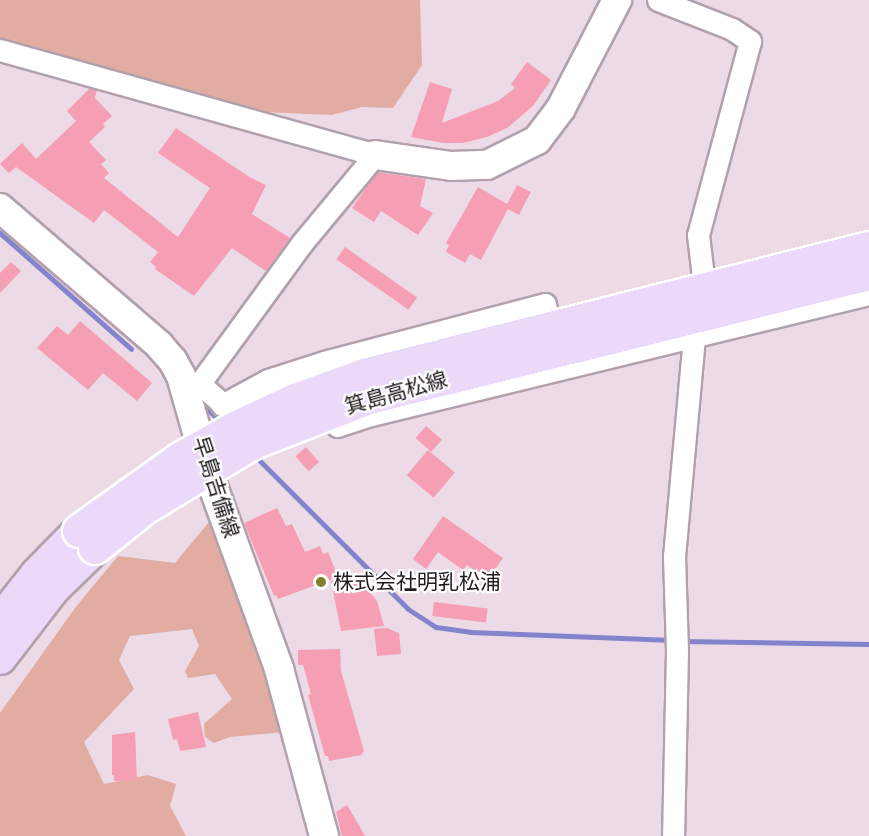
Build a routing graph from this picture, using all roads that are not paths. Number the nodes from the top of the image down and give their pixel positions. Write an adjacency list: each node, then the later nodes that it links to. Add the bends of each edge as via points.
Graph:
1 (617, 0): 4 (main road, via 561,108 537,140 487,165 451,166)
2 (657, 0): 9 (street, via 732,29 750,41 698,235 705,293)
3 (0, 50): 4 (street)
4 (375, 155): 11 (street, via 302,243)
5 (0, 208): 11 (main road, 早島吉備線, via 159,345)
6 (869, 248): 13 (main road, 箕島高松線, bridge, via 364,375 295,400 180,459)
7 (869, 274): 13 (main road, 箕島高松線, bridge, via 369,398 251,444)
8 (869, 294): 9 (street)
9 (694, 337): 10 (street); 17 (street, via 674,555 677,643)
10 (559, 370): 12 (street, via 371,415 289,442 267,443); 12 (street, via 545,304 324,362 268,380)
11 (194, 391): 12 (street); 16 (main road, 早島吉備線, via 210,478 279,669)
12 (222, 405)
13 (87, 540): 14 (main road, 箕島高松線, via 37,574); 15 (main road, 箕島高松線)
14 (0, 621)
15 (0, 658)
16 (324, 836)
17 (673, 836)

